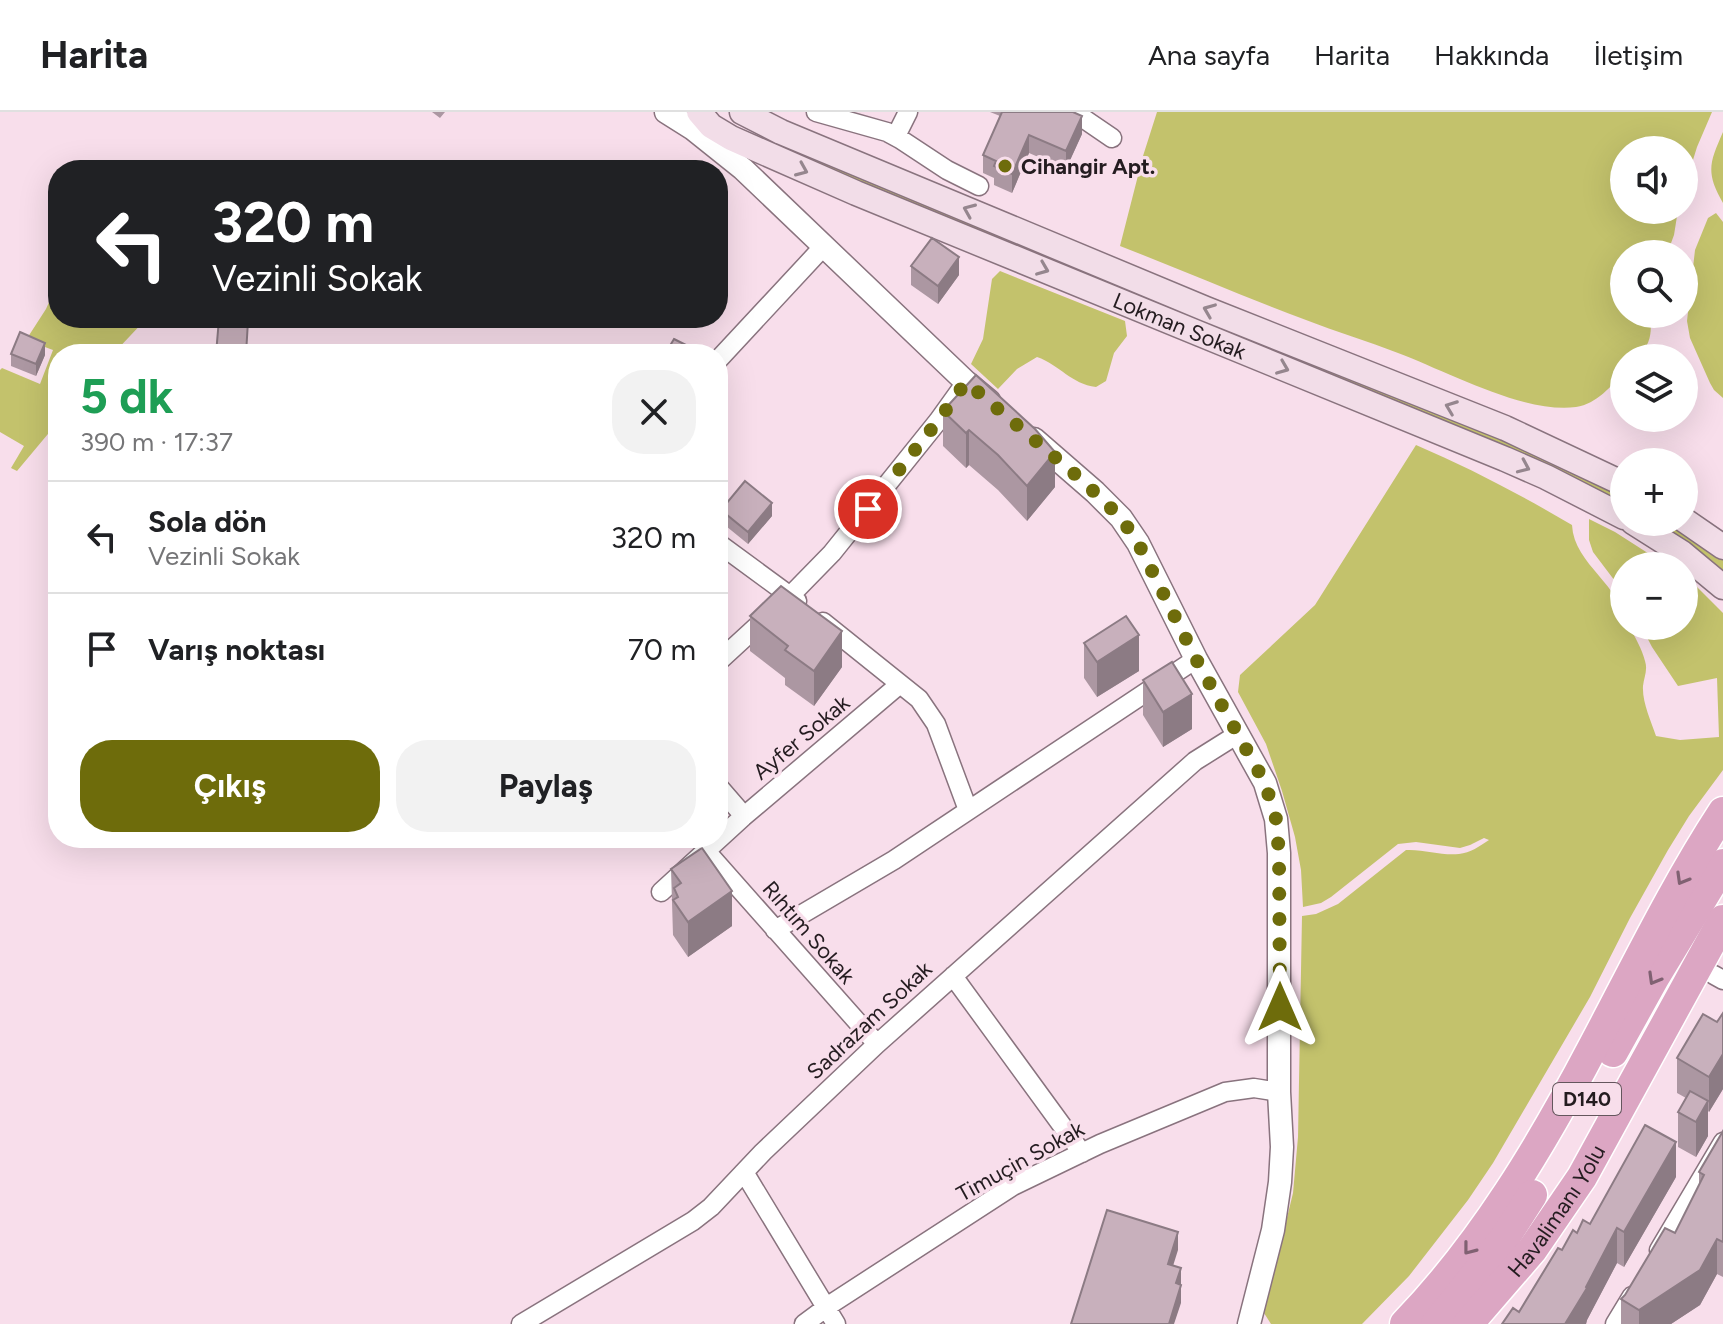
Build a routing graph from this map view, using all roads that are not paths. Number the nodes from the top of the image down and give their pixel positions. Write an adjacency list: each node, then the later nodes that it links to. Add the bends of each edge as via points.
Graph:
1 (666, 112): 9 (street)
2 (699, 112): 9 (main road)
3 (816, 112): 7 (street)
4 (908, 112): 7 (street)
5 (1074, 112): 8 (street)
6 (745, 113): 9 (street, Lokman Sokak); 14 (main road, Lokman Sokak, one-way to 6, via 1505,428 1206,309)
7 (896, 136): 10 (street)
8 (1112, 138)
9 (727, 145): 11 (street); 15 (main road, Lokman Sokak, one-way to 15, via 1505,459)
10 (979, 186)
11 (824, 246): 12 (street); 13 (street)
12 (728, 349)
13 (966, 382): 21 (street, via 832,553); 23 (street, via 1121,518)
14 (1610, 477)
15 (1610, 510)
16 (1698, 530): 18 (main road)
17 (1655, 536): 20 (main road)
18 (1723, 547)
19 (728, 550): 21 (street)
20 (1723, 587)
21 (790, 596): 22 (street); 24 (street)
22 (728, 653)
23 (1196, 659): 25 (street); 27 (street)
24 (900, 684): 27 (street, via 919,699 936,724); 29 (street, Ayfer Sokak)
25 (1238, 734): 38 (street, Sadrazam Sokak, via 1195,761); 40 (street, via 1265,783 1276,819)
26 (728, 798): 29 (street)
27 (968, 810): 36 (street)
28 (1723, 812): 50 (highway, one-way to 50, via 1520,1176 1469,1249)
29 (744, 816): 30 (street, Ayfer Sokak)
30 (728, 831)
31 (709, 848): 32 (street, Ayfer Sokak)
32 (706, 851): 34 (street, Ayfer Sokak); 36 (street, Rıhtım Sokak)
33 (1723, 864): 51 (highway, D140, one-way to 51, via 1553,1161 1504,1239)
34 (661, 892)
35 (1723, 920): 52 (highway, Havalimanı Yolu / D140, via 1582,1177 1532,1250)
36 (775, 930): 39 (street, Rıhtım Sokak)
37 (1720, 971): 53 (highway, via 1574,1226)
38 (953, 976): 39 (street, Sadrazam Sokak); 42 (street)
39 (877, 1044): 43 (street, Sadrazam Sokak)
40 (1279, 1092): 42 (street, Timuçin Sokak, via 1225,1092); 49 (street, via 1277,1206)
41 (1723, 1142): 44 (street)
42 (1082, 1153): 46 (street, Timuçin Sokak, via 1013,1186)
43 (744, 1172): 46 (street); 47 (street, Sadrazam Sokak, via 693,1221)
44 (1654, 1259)
45 (1638, 1285): 54 (street)
46 (831, 1316): 48 (street, Timuçin Sokak)
47 (521, 1324)
48 (804, 1324)
49 (1249, 1324)
50 (1405, 1324)
51 (1436, 1324)
52 (1468, 1324)
53 (1492, 1324)
54 (1615, 1324)

